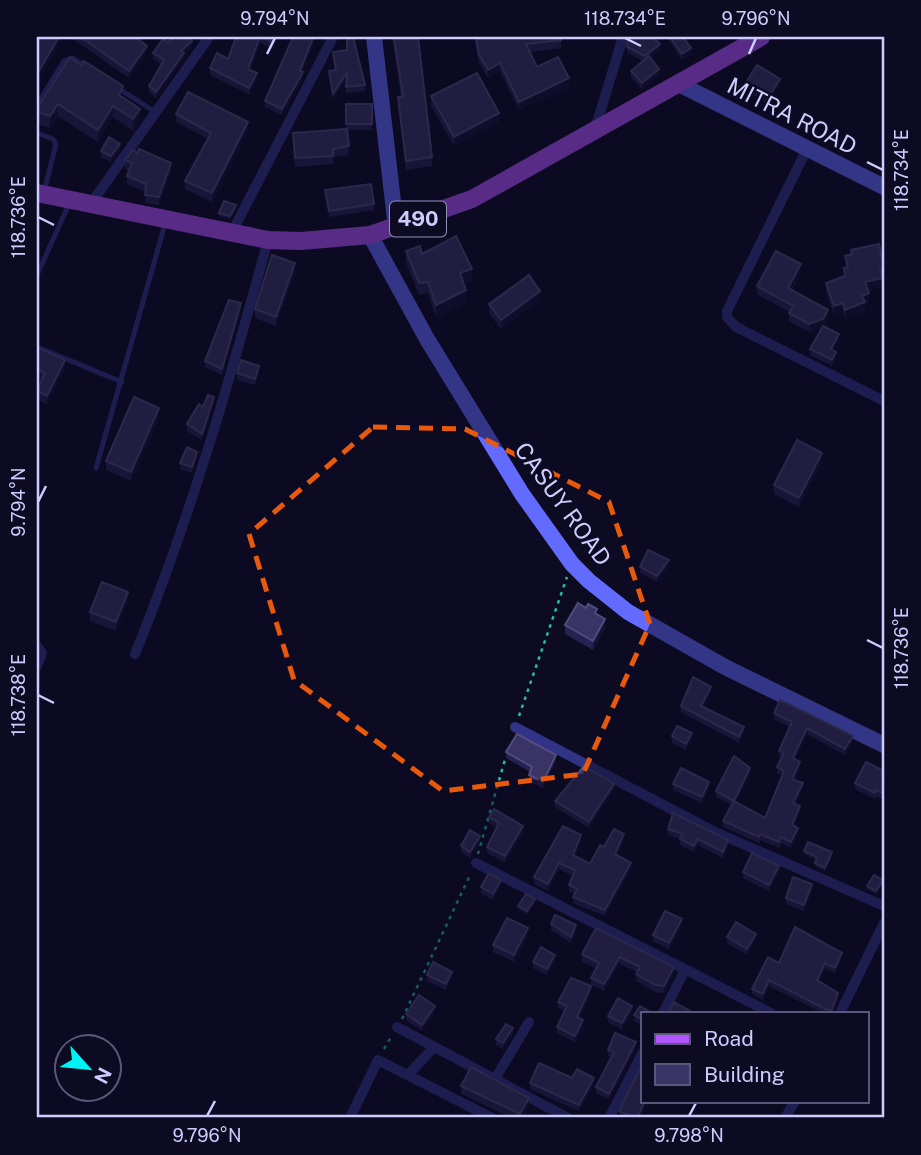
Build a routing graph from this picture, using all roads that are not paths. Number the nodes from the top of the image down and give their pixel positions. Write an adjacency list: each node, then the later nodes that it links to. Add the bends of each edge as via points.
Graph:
1 (209, 37): 10 (street)
2 (332, 37): 20 (street)
3 (374, 37): 19 (street)
4 (623, 37): 11 (street)
5 (761, 37): 8 (main road, 490)
6 (99, 75): 9 (lane, via 68,58)
7 (110, 82): 10 (lane)
8 (679, 84): 11 (main road, 490); 13 (street, MITRA ROAD)
9 (37, 105)
10 (155, 112): 17 (street)
11 (595, 129): 19 (main road, 490, via 472,199)
12 (37, 133): 15 (lane, via 56,144)
13 (807, 149): 14 (street, MITRA ROAD); 26 (street, via 727,317 736,327)
14 (884, 187)
15 (40, 194): 16 (main road, 490)
16 (70, 201): 17 (main road, 490); 23 (lane)
17 (90, 205): 18 (main road, 490)
18 (166, 221): 20 (main road, 490); 25 (lane)
19 (396, 228): 21 (main road, 490)
20 (231, 234): 22 (main road, 490)
21 (370, 235): 22 (main road, 490); 32 (street, CASUY ROAD, via 522,494 572,564 628,612 725,667)
22 (268, 240): 29 (street, via 222,408)
23 (37, 275)
24 (37, 347): 25 (lane)
25 (122, 382): 27 (lane)
26 (884, 401)
27 (96, 468)
28 (37, 646): 30 (street, via 42,653)
29 (135, 654)
30 (37, 666)
31 (514, 727): 34 (street, via 713,831)
32 (884, 745)
33 (476, 863): 36 (street)
34 (884, 906)
35 (884, 923): 39 (street)
36 (685, 970): 37 (street); 38 (street)
37 (664, 1012)
38 (769, 1012)
39 (840, 1012)
40 (529, 1022): 45 (street)
41 (397, 1027): 42 (street)
42 (434, 1047): 44 (street); 45 (street)
43 (641, 1056): 50 (street)
44 (408, 1075): 47 (street, via 378,1060); 48 (street)
45 (495, 1079): 49 (street)
46 (794, 1102): 51 (street)
47 (351, 1118)
48 (492, 1118)
49 (568, 1118)
50 (609, 1118)
51 (785, 1118)

